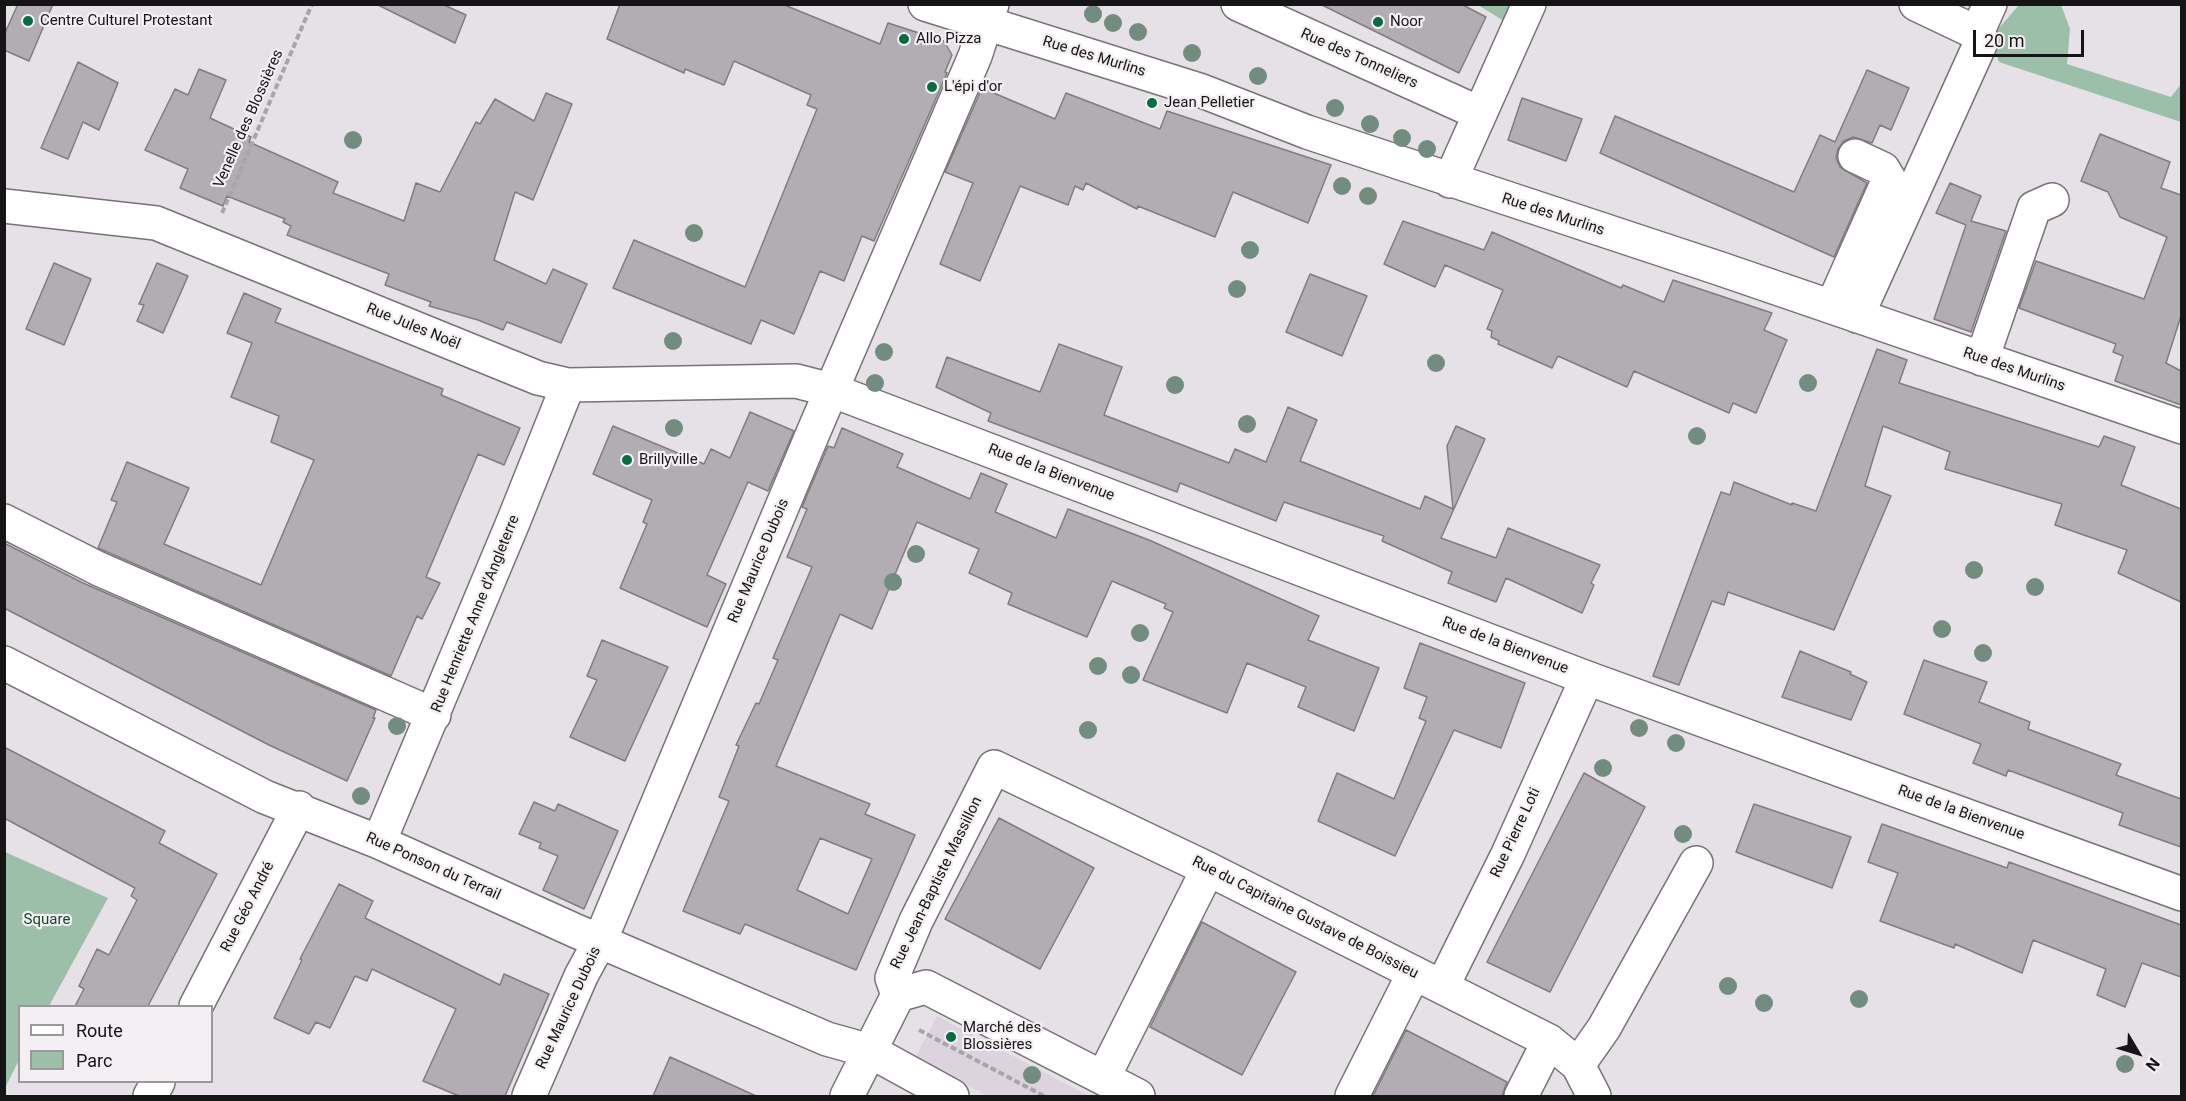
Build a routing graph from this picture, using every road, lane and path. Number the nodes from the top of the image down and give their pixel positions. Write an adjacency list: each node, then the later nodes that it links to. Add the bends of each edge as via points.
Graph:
1 (312, 4): 13 (path, Venelle des Blossières)
2 (925, 4): 6 (street, Rue des Murlins)
3 (1238, 4): 8 (street, Rue des Tonneliers)
4 (1529, 4): 8 (street)
5 (1916, 4): 7 (street)
6 (988, 14): 10 (street, Rue des Murlins); 17 (street, Rue Maurice Dubois, via 975,56)
7 (1984, 19): 14 (street, via 1982,40)
8 (1479, 113): 10 (street)
9 (1855, 156): 14 (street, via 1883,169 1888,179)
10 (1450, 181): 14 (street, Rue des Murlins)
11 (2052, 200): 15 (street, via 2034,208)
12 (4, 206): 13 (street, Rue Jules Noël, via 156,223)
13 (208, 244): 16 (street, Rue Jules Noël, via 538,378)
14 (1844, 311): 15 (street, Rue des Murlins)
15 (1982, 358): 18 (street, Rue des Murlins)
16 (568, 385): 17 (street, Rue Jules Noël, via 796,381); 22 (street, Rue Henriette Anne d'Angleterre)
17 (831, 390): 21 (street, Rue de la Bienvenue); 29 (street, Rue Maurice Dubois)
18 (2181, 427)
19 (4, 521): 22 (street, via 99,569)
20 (4, 663): 24 (street, Rue Ponson du Terrail, via 265,797)
21 (1587, 678): 28 (street, Rue de la Bienvenue); 30 (street, Rue Pierre Loti, via 1508,854)
22 (434, 715): 25 (street, Rue Henriette Anne d'Angleterre)
23 (994, 767): 27 (street, Rue du Capitaine Gustave de Boissieu); 31 (street, Rue Jean-Baptiste Massillon, via 916,921 892,978)
24 (299, 808): 25 (street, Rue Ponson du Terrail); 32 (street, Rue Géo André)
25 (379, 842): 29 (street, Rue Ponson du Terrail)
26 (1696, 863): 35 (street, via 1604,1028)
27 (1208, 869): 30 (street, Rue du Capitaine Gustave de Boissieu); 36 (street)
28 (2181, 894)
29 (600, 941): 34 (street, Rue Ponson du Terrail, via 827,1039); 37 (street, Rue Maurice Dubois)
30 (1428, 980): 33 (street, Rue du Capitaine Gustave de Boissieu); 42 (street, Rue Pierre Loti)
31 (894, 1004): 34 (street, Rue Jean-Baptiste Massillon); 36 (street, via 926,987); 40 (path)
32 (197, 1005)
33 (1549, 1041): 35 (street, Rue du Capitaine Gustave de Boissieu); 43 (street)
34 (870, 1051): 38 (street, Rue Jean-Baptiste Massillon); 39 (street, Rue Ponson du Terrail)
35 (1578, 1065): 44 (street, Rue du Capitaine Gustave de Boissieu)
36 (1103, 1078): 41 (street)
37 (529, 1096)
38 (847, 1096)
39 (952, 1096)
40 (1044, 1096)
41 (1138, 1096)
42 (1352, 1096)
43 (1521, 1096)
44 (1594, 1096)

